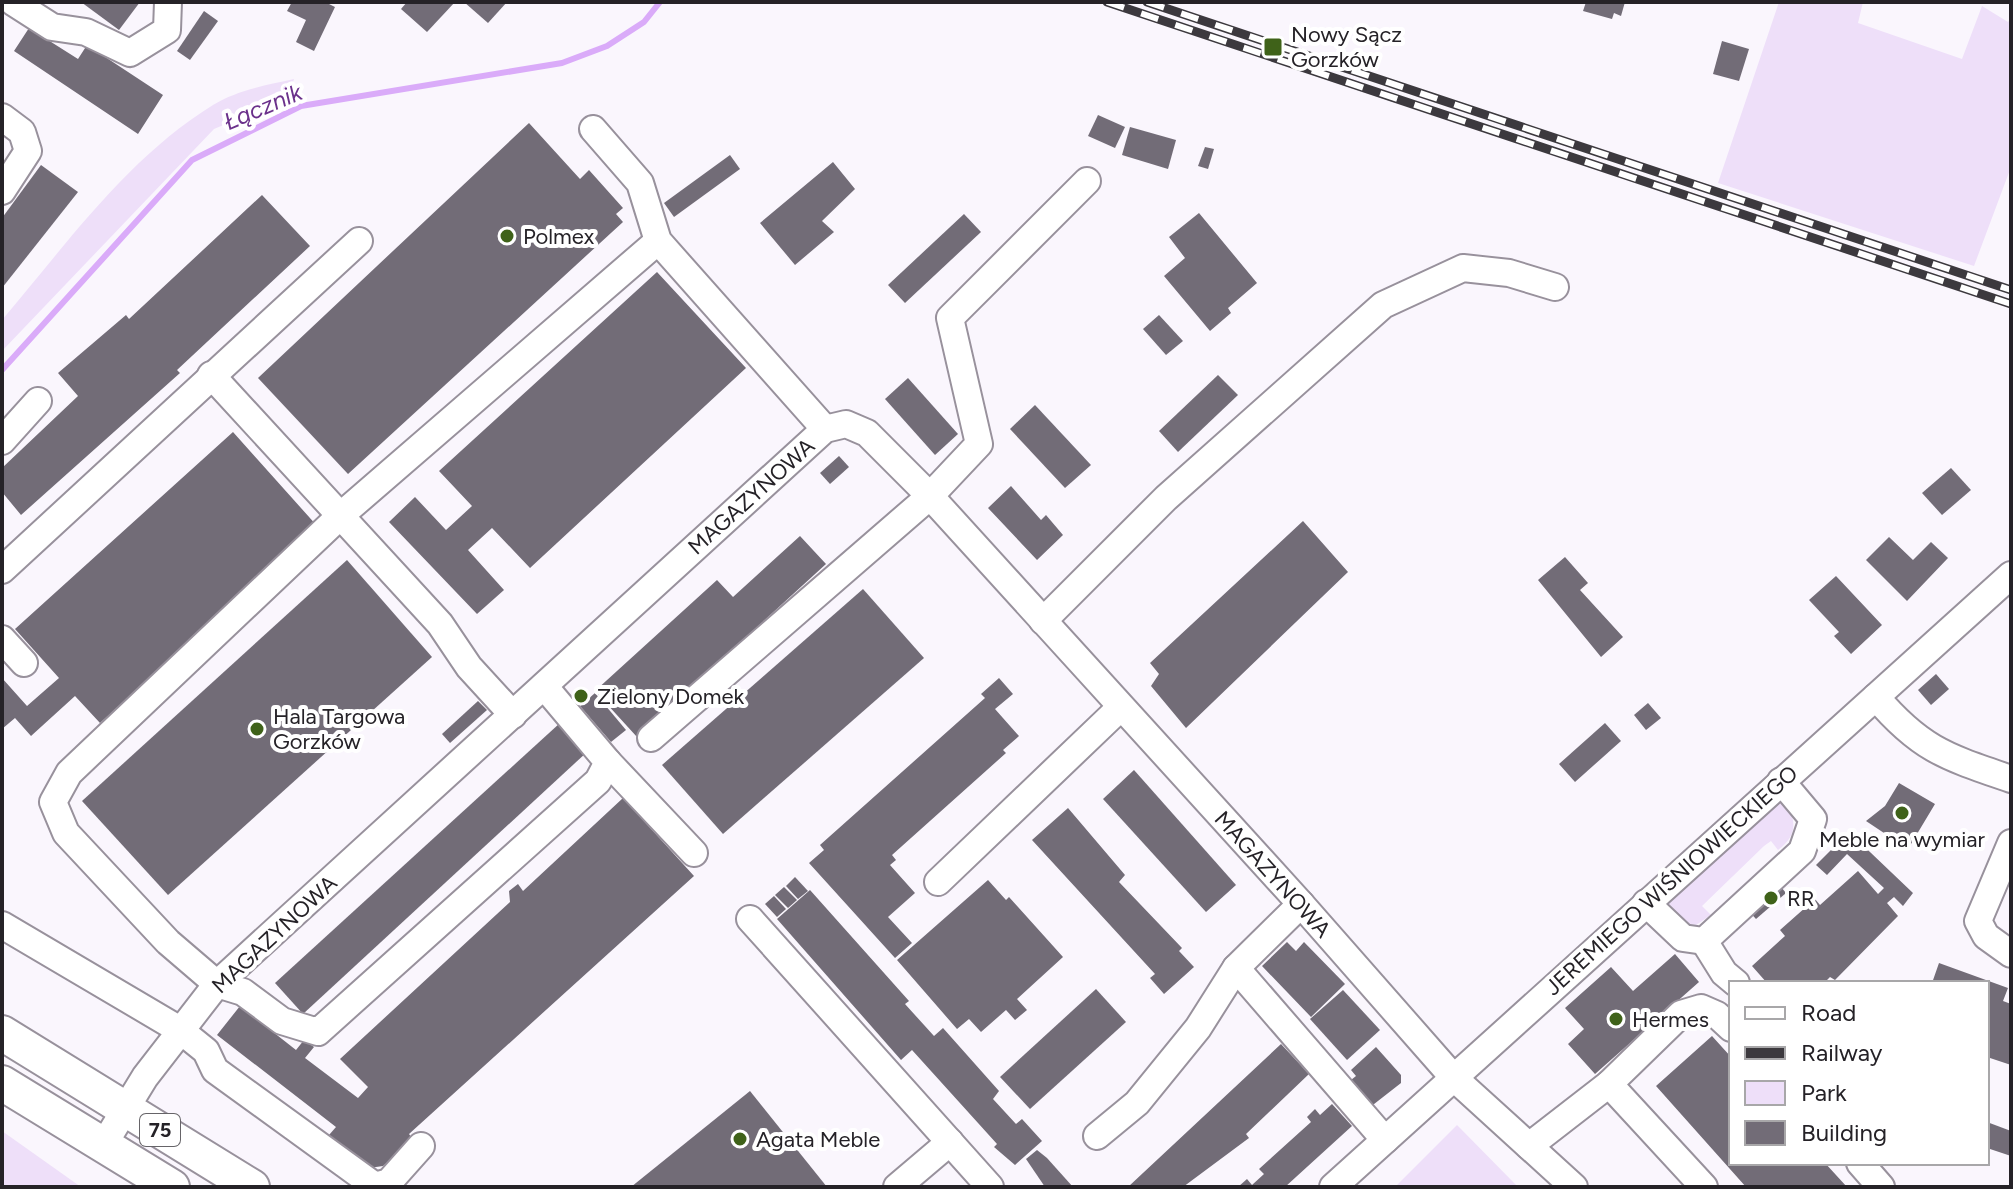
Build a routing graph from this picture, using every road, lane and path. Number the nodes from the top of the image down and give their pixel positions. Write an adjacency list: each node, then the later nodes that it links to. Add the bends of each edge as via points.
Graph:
1 (13, 2): 2 (street, via 52,27 86,32 130,53 167,30)
2 (168, 2)
3 (2, 117): 6 (street, via 22,132 28,151)
4 (593, 129): 8 (street, via 640,183)
5 (1087, 181): 14 (street, via 950,318 979,444)
6 (2, 191)
7 (359, 241): 10 (street)
8 (658, 241): 12 (street); 15 (street)
9 (1555, 287): 18 (street, via 1509,273 1463,268 1383,305 1166,498)
10 (211, 375): 15 (street); 16 (street)
11 (38, 401): 13 (street)
12 (825, 429): 14 (street, MAGAZYNOWA, via 846,424 867,433); 21 (street, MAGAZYNOWA)
13 (2, 441)
14 (930, 496): 18 (street, MAGAZYNOWA); 25 (street)
15 (340, 516): 24 (street, via 440,624 469,667); 40 (street, via 69,773 53,802 66,833 168,942)
16 (2, 570)
17 (2011, 575): 22 (street, JEREMIEGO WIŚNIOWIECKIEGO)
18 (1043, 621): 23 (street, MAGAZYNOWA)
19 (2, 639): 20 (street)
20 (24, 663)
21 (544, 686): 24 (street, MAGAZYNOWA); 26 (street)
22 (1876, 697): 27 (street, via 1897,722 1937,753); 28 (street, JEREMIEGO WIŚNIOWIECKIEGO)
23 (1121, 707): 31 (street); 33 (street, MAGAZYNOWA)
24 (513, 715): 40 (street, MAGAZYNOWA)
25 (651, 738)
26 (608, 762): 30 (street); 40 (street, via 598,781 318,1032 282,1021 243,992)
27 (2011, 779)
28 (1781, 781): 32 (street, JEREMIEGO WIŚNIOWIECKIEGO); 36 (street, via 1813,819 1802,851)
29 (2011, 843): 37 (street, via 1978,921 1986,936)
30 (694, 853)
31 (938, 882)
32 (1646, 903): 36 (street, via 1683,938); 44 (street, JEREMIEGO WIŚNIOWIECKIEGO)
33 (1301, 904): 38 (street); 44 (street, MAGAZYNOWA)
34 (750, 919): 50 (street)
35 (2, 925): 42 (street)
36 (1704, 941): 39 (street)
37 (2011, 954)
38 (1236, 968): 48 (street, via 1198,1028 1137,1103); 49 (street)
39 (1734, 981)
40 (217, 984): 42 (street, MAGAZYNOWA)
41 (1729, 1026): 46 (street, via 1701,1008 1681,1014)
42 (180, 1030): 47 (street, MAGAZYNOWA); 55 (street, via 206,1051 215,1070)
43 (14, 1040): 45 (main road); 47 (main road, 75)
44 (1453, 1077): 49 (street, JEREMIEGO WIŚNIOWIECKIEGO); 53 (street, MAGAZYNOWA)
45 (2, 1083): 51 (main road, 75)
46 (1609, 1084): 53 (street); 62 (street)
47 (125, 1108): 51 (street, MAGAZYNOWA); 57 (main road, 75)
48 (1097, 1136)
49 (1385, 1140): 60 (street, JEREMIEGO WIŚNIOWIECKIEGO)
50 (950, 1142): 58 (street); 59 (street)
51 (104, 1144): 56 (main road, 75)
52 (421, 1146): 55 (street, via 389,1182)
53 (1529, 1146): 61 (street, MAGAZYNOWA)
54 (1862, 1165): 63 (street)
55 (362, 1182)
56 (172, 1187)
57 (252, 1187)
58 (897, 1187)
59 (990, 1187)
60 (1333, 1187)
61 (1574, 1187)
62 (1704, 1187)
63 (1881, 1187)

